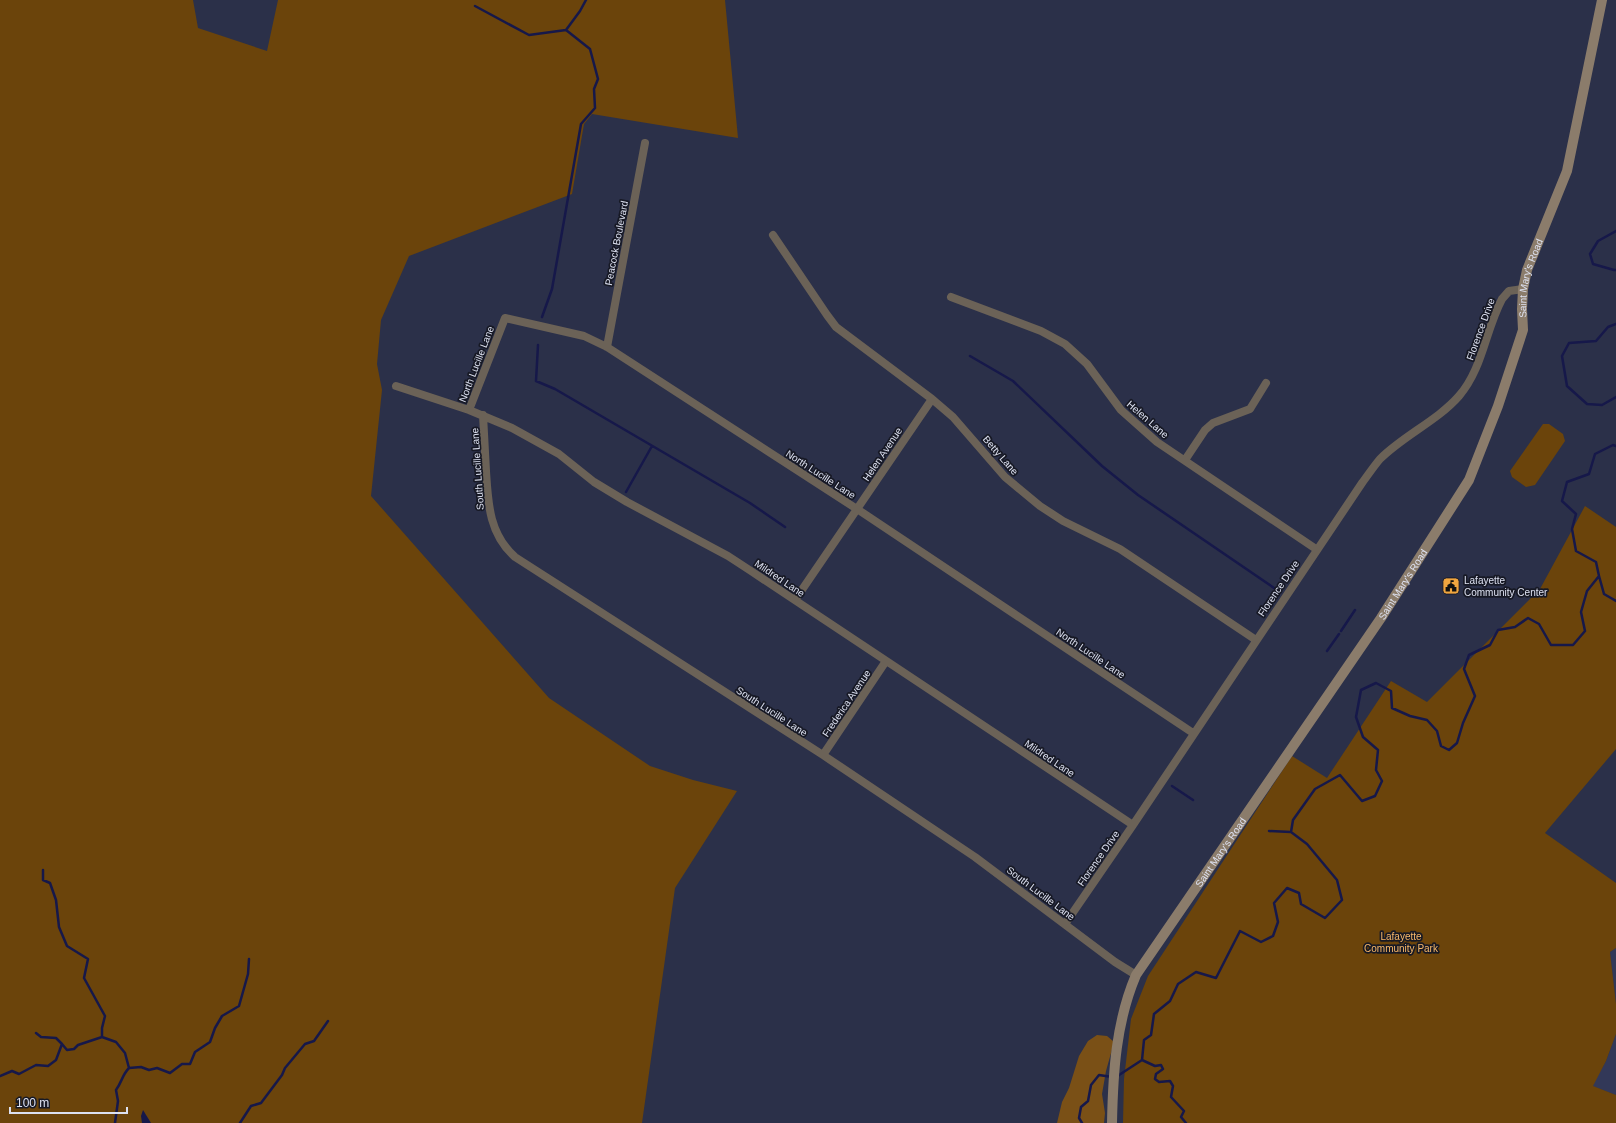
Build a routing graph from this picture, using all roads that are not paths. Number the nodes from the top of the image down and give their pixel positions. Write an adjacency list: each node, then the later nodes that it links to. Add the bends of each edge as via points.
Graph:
1 (1602, 0): 4 (street, Saint Mary's Road, via 1566,171 1530,258)
2 (645, 143): 6 (street, Peacock Boulevard)
3 (773, 235): 9 (street, Betty Lane, via 836,327)
4 (1523, 289): 14 (street, Florence Drive, via 1509,291 1502,299 1477,366 1459,396 1381,458); 22 (street, Saint Mary's Road, via 1523,330 1498,406 1469,480 1381,618)
5 (950, 297): 12 (street, Helen Lane, via 1041,331 1065,344 1087,364 1130,419 1157,442)
6 (607, 347): 10 (street, North Lucille Lane, via 584,336 505,318); 13 (street, North Lucille Lane)
7 (1266, 383): 12 (street, via 1250,409 1213,423 1204,430)
8 (396, 386): 10 (street, Mildred Lane)
9 (932, 399): 13 (street, Helen Avenue); 16 (street, Betty Lane, via 961,424 1005,477 1040,506 1120,549)
10 (469, 410): 11 (street, Mildred Lane)
11 (483, 415): 15 (street, Mildred Lane, via 549,447 594,482 728,556); 19 (street, South Lucille Lane, via 489,509 496,532 506,549 532,569)
12 (1185, 460): 14 (street, Helen Lane)
13 (857, 509): 15 (street, Helen Avenue); 18 (street, North Lucille Lane)
14 (1316, 549): 16 (street, Florence Drive)
15 (795, 600): 17 (street, Mildred Lane)
16 (1256, 640): 18 (street, Florence Drive)
17 (886, 661): 19 (street, Frederica Avenue); 20 (street, Mildred Lane)
18 (1193, 733): 20 (street, Florence Drive)
19 (823, 756): 21 (street, South Lucille Lane, via 975,857)
20 (1133, 825): 21 (street, Florence Drive)
21 (1065, 924): 22 (street, South Lucille Lane)
22 (1136, 975): 23 (street, Saint Mary's Road, via 1124,1010 1114,1060)
23 (1112, 1123)

